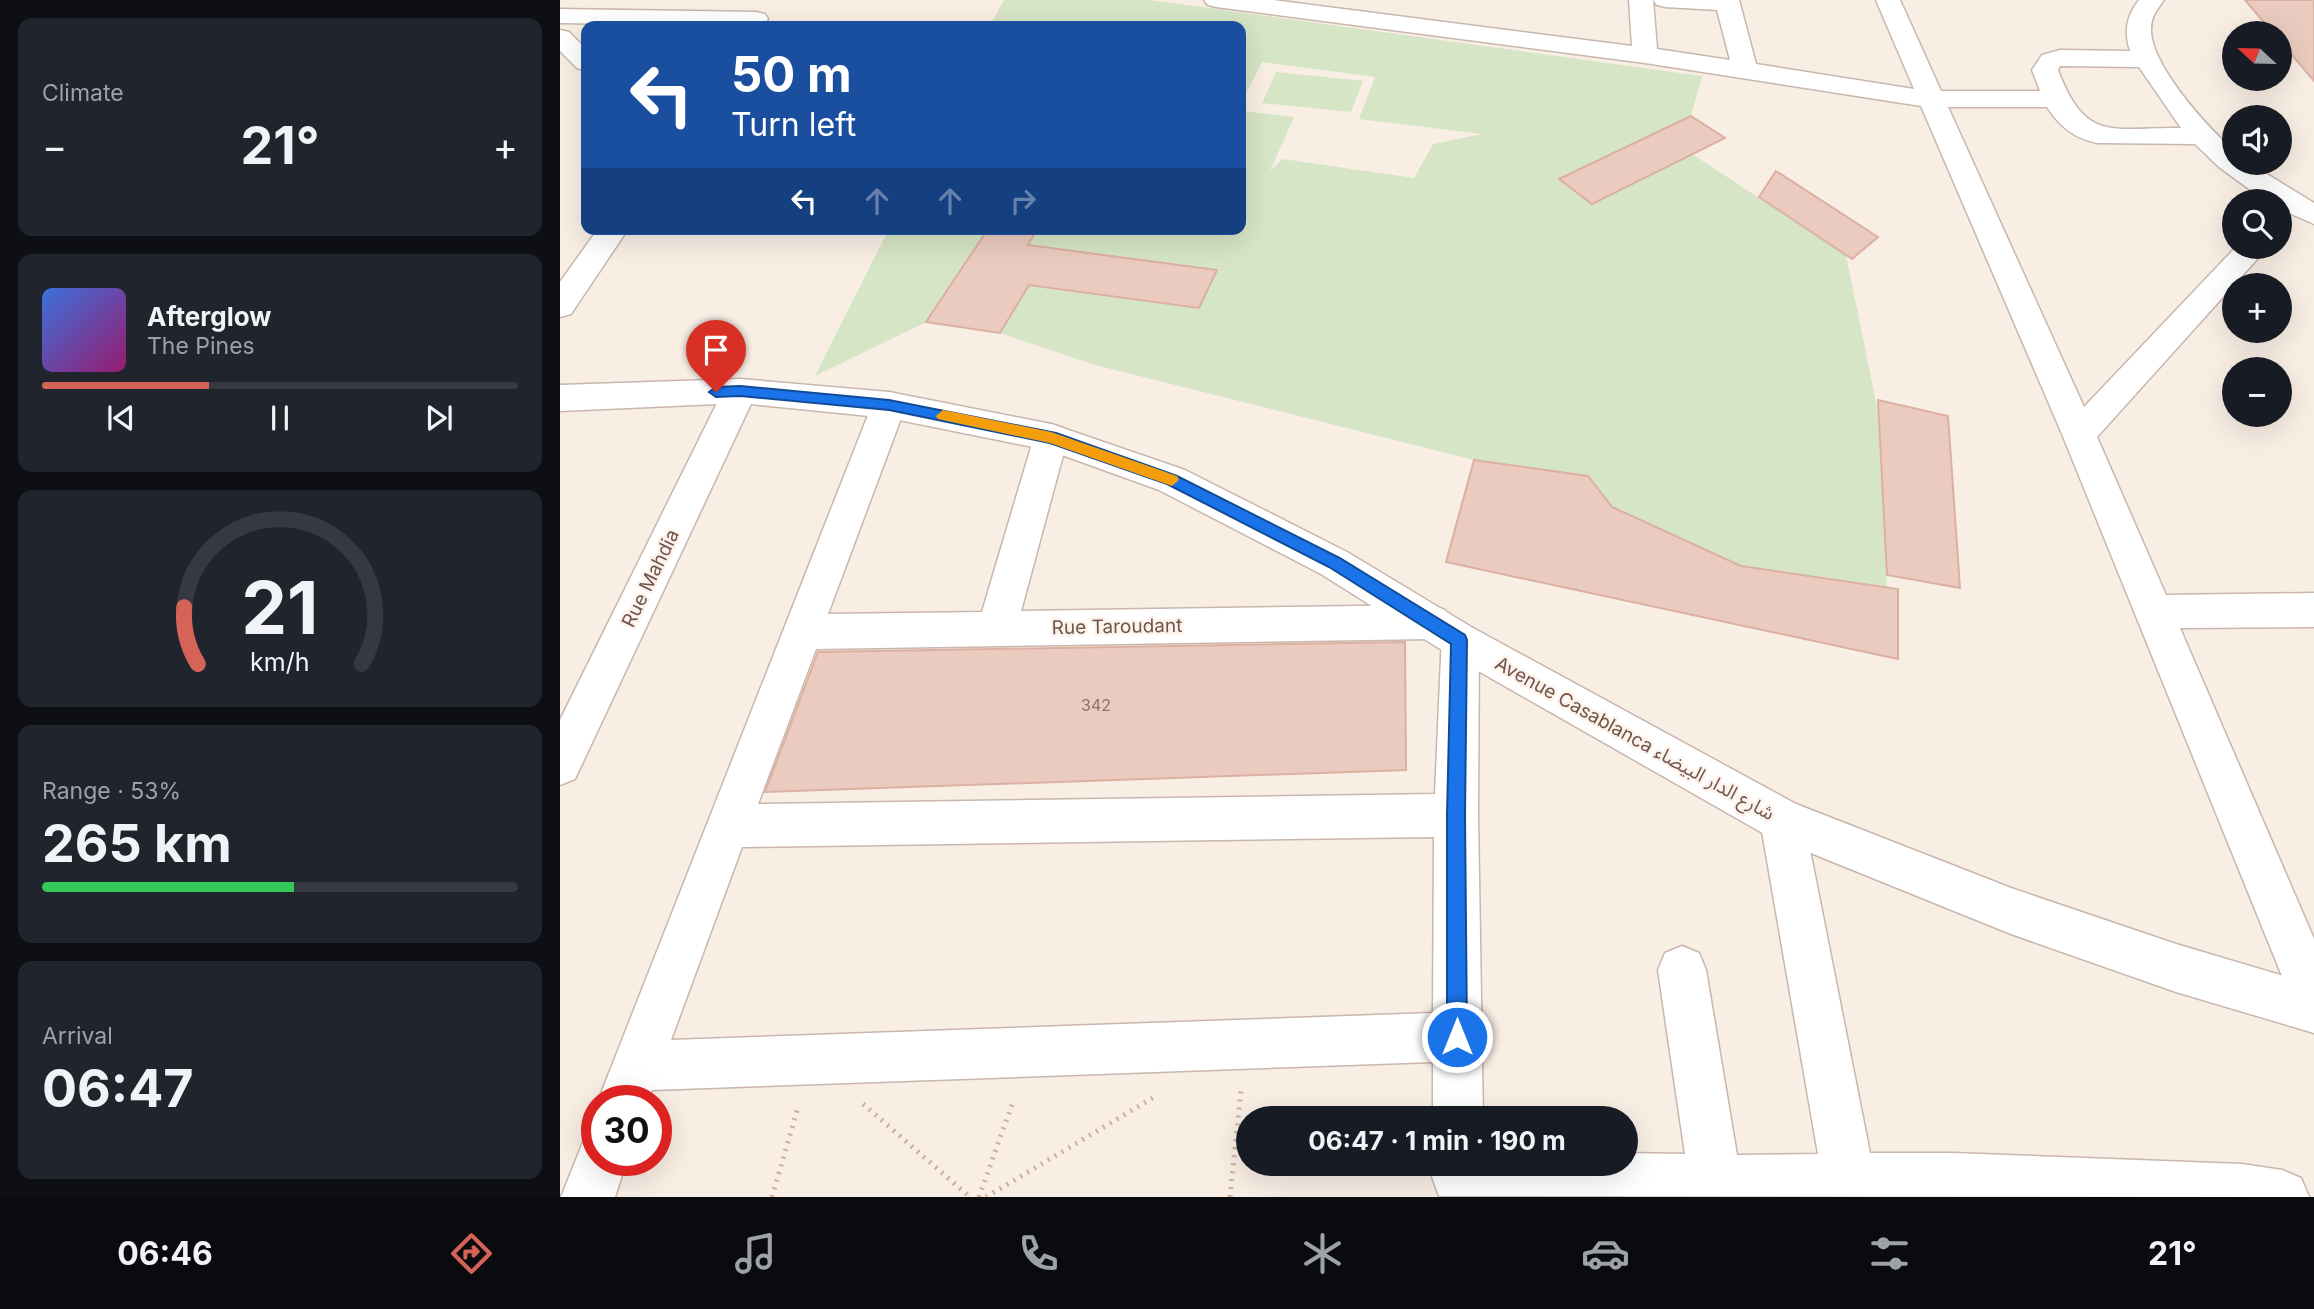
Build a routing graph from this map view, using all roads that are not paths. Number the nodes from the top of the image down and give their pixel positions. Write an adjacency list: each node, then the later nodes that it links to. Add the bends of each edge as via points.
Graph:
1 (1216, 0): 7 (street)
2 (1641, 0): 11 (street)
3 (1665, 0): 5 (street)
4 (1888, 0): 15 (street)
5 (1727, 1): 14 (street)
6 (2139, 4): 13 (street, via 2137,29)
7 (1326, 8): 11 (street)
8 (759, 15): 9 (street)
9 (560, 16)
10 (560, 37): 12 (street)
11 (1645, 55): 14 (street)
12 (581, 58)
13 (2146, 59): 16 (street, via 2052,60 2045,70); 17 (street)
14 (1745, 71): 15 (street)
15 (1929, 99): 16 (street); 25 (street)
16 (2056, 99): 17 (street, via 2076,127 2097,135)
17 (2202, 136): 18 (street)
18 (2296, 213)
19 (609, 235): 21 (street)
20 (2242, 259): 25 (street)
21 (560, 306)
22 (740, 391): 23 (street, Avenue Casablanca شارع الدار البيضاء); 24 (street, Avenue Casablanca شارع الدار البيضاء); 32 (street, Rue Mahdia)
23 (563, 403)
24 (889, 405): 26 (street, Avenue Casablanca شارع الدار البيضاء); 31 (street)
25 (2079, 434): 28 (street)
26 (1051, 437): 29 (street); 30 (street, Avenue Casablanca شارع الدار البيضاء, via 1172,480 1334,563)
27 (2314, 610): 28 (street)
28 (2155, 612): 37 (street)
29 (997, 627): 30 (street, Rue Taroudant); 31 (street, Rue Taroudant)
30 (1445, 631): 33 (street); 34 (street, Avenue Casablanca شارع الدار البيضاء)
31 (803, 632): 35 (street)
32 (560, 765)
33 (1456, 815): 35 (street); 39 (street)
34 (1782, 820): 38 (street, Avenue Casablanca شارع الدار البيضاء, via 2011,911); 43 (street)
35 (728, 826): 40 (street)
36 (1682, 970): 45 (street)
37 (2314, 996)
38 (2314, 1009)
39 (1457, 1037): 40 (street, via 811,1060); 41 (street)
40 (630, 1083)
41 (1458, 1106)
42 (1458, 1179): 45 (street)
43 (1849, 1179): 44 (street); 45 (street)
44 (1955, 1188): 46 (street)
45 (1717, 1189)
46 (2256, 1195)

